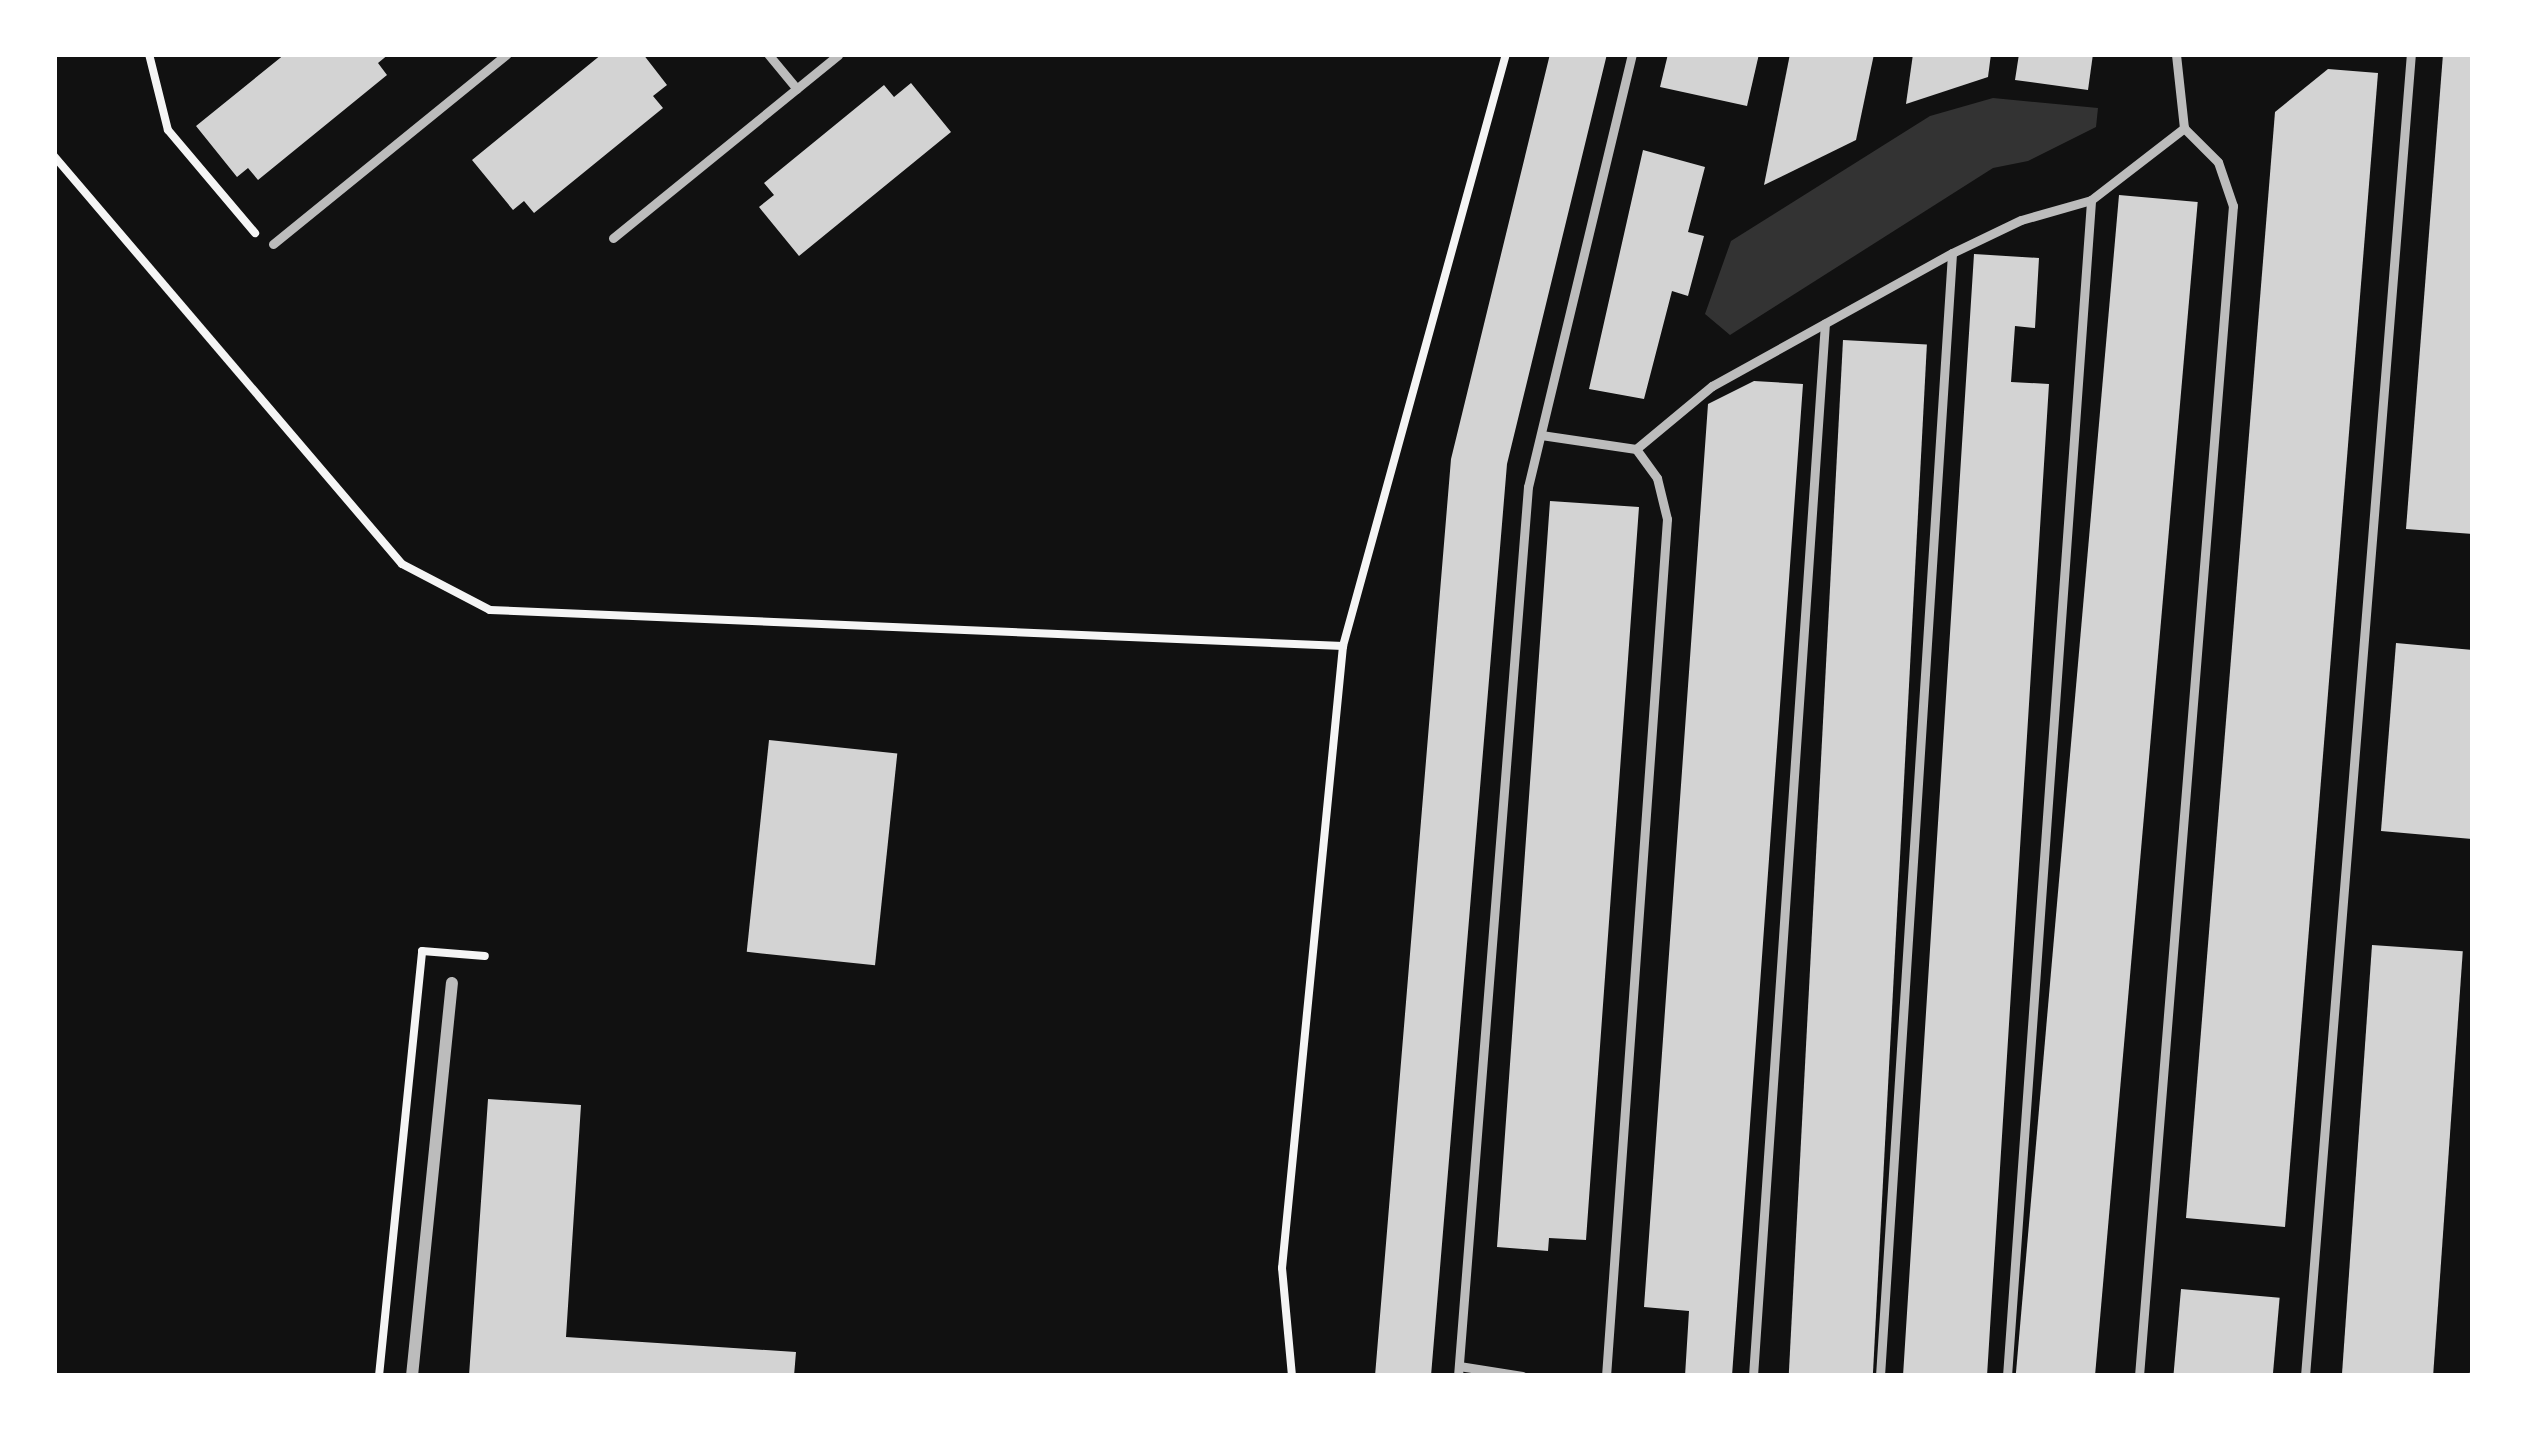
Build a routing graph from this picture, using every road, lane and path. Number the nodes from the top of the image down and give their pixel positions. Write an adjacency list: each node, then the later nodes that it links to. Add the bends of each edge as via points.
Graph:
1 (149, 54): 14 (path, via 168,130 248,229)
2 (507, 54): 14 (lane)
3 (768, 54): 9 (lane)
4 (1506, 54): 19 (path)
5 (1632, 54): 17 (lane)
6 (2176, 54): 10 (lane)
7 (2411, 54): 30 (lane)
8 (838, 55): 9 (lane)
9 (796, 89): 13 (lane)
10 (2184, 128): 12 (lane); 29 (lane, via 2218,162 2233,206)
11 (54, 156): 19 (path, via 401,564 490,610)
12 (2091, 200): 15 (lane, via 2021,220); 28 (lane)
13 (614, 238)
14 (273, 244)
15 (1952, 253): 16 (lane); 27 (lane)
16 (1825, 323): 18 (lane, via 1712,386); 26 (lane)
17 (1541, 435): 18 (lane); 21 (lane, via 1528,487)
18 (1636, 449): 25 (lane, via 1657,478 1667,519)
19 (1343, 646): 23 (path, via 1282,1268)
20 (452, 983): 22 (street)
21 (1459, 1371): 24 (lane)
22 (412, 1376)
23 (1292, 1376)
24 (1522, 1376)
25 (1606, 1376)
26 (1753, 1376)
27 (1880, 1376)
28 (2007, 1376)
29 (2139, 1376)
30 (2305, 1376)

